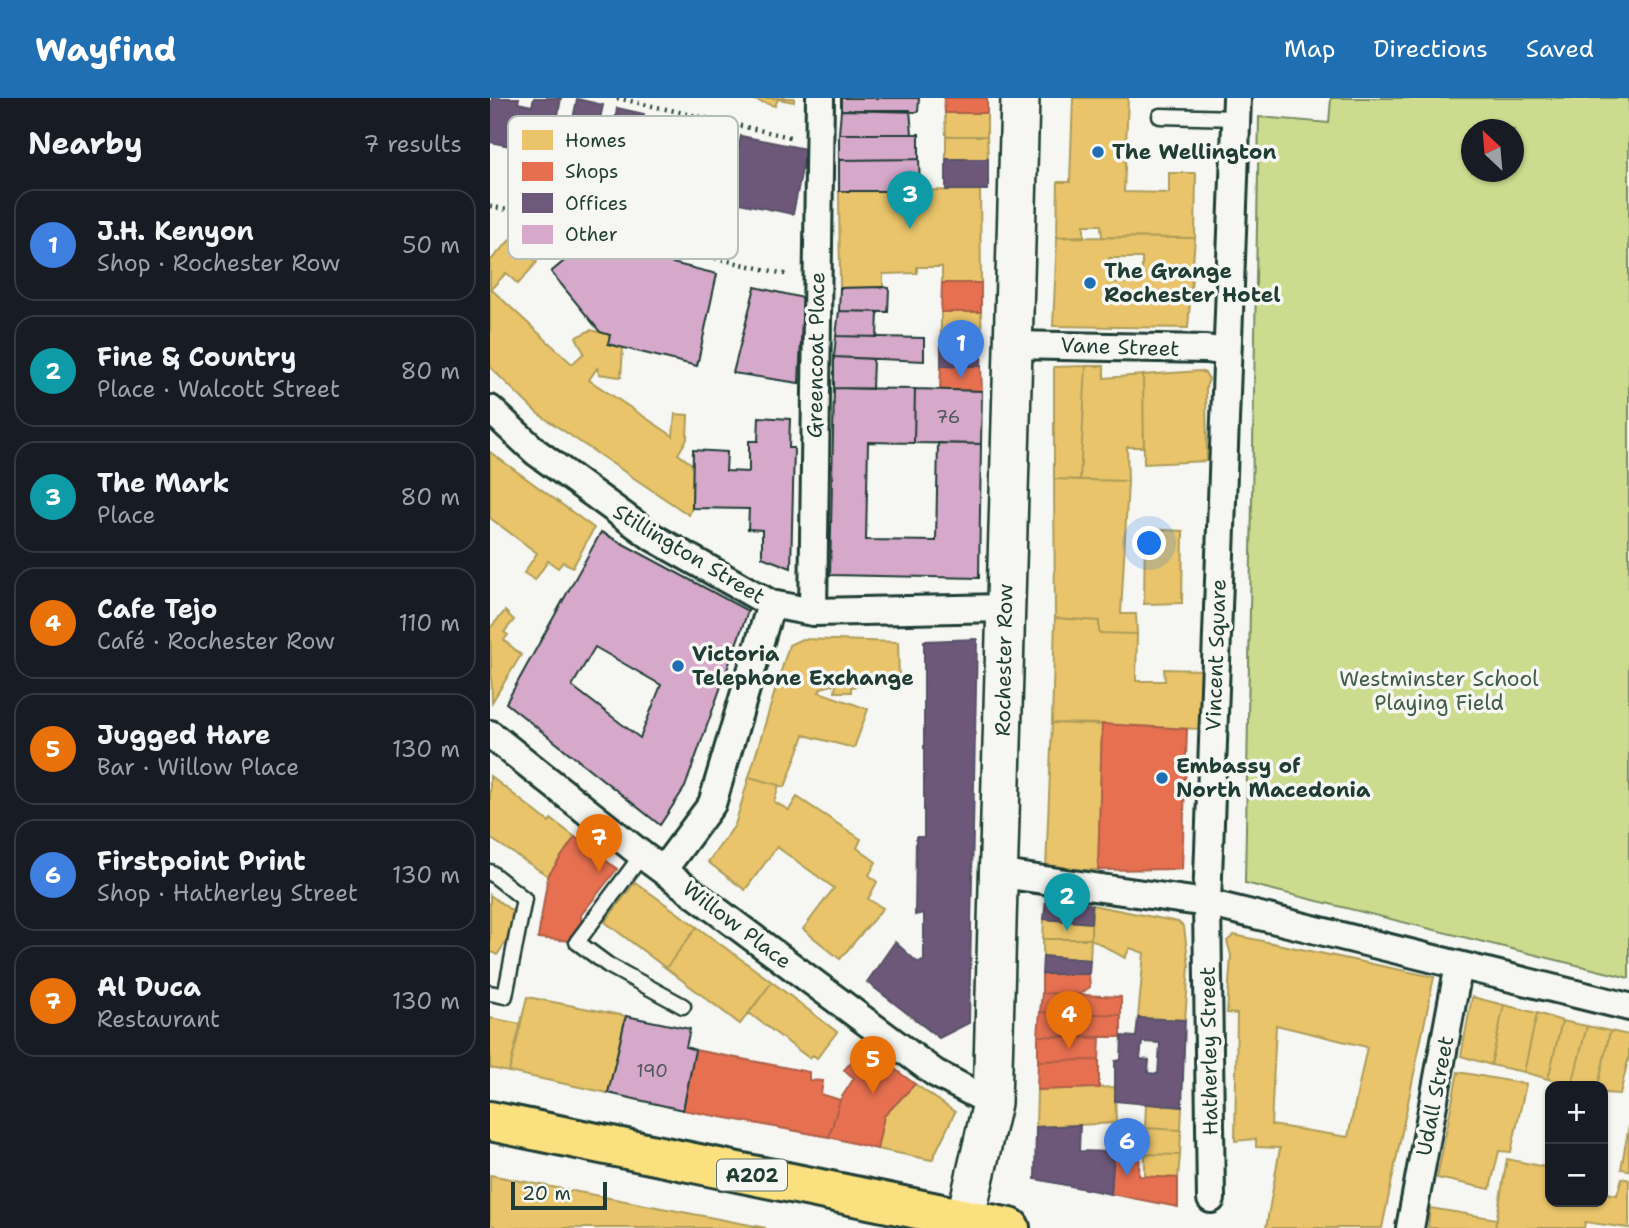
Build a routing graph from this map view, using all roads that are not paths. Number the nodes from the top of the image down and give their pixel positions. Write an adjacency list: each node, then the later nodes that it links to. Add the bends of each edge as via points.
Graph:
1 (820, 98): 10 (street, Greencoat Place)
2 (1020, 98): 5 (main road, Rochester Row)
3 (1236, 108): 4 (lane); 6 (street, Vincent Square)
4 (1160, 116)
5 (1013, 345): 6 (street, Vane Street); 9 (main road, Rochester Row)
6 (1227, 352): 15 (street, Vincent Square)
7 (490, 409): 8 (street, Stillington Street, via 536,452 654,538)
8 (771, 604): 10 (street, Stillington Street); 12 (street, via 712,804)
9 (1004, 608): 10 (street, Stillington Street); 14 (main road, Rochester Row)
10 (813, 612)
11 (490, 734): 12 (street, Willow Place)
12 (653, 862): 18 (lane, via 577,942 608,965); 20 (street, Willow Place, via 935,1073)
13 (490, 872): 17 (lane, via 524,900 505,996)
14 (1001, 873): 15 (street); 20 (main road, Rochester Row)
15 (1207, 903): 16 (street); 22 (street, Hatherley Street)
16 (1460, 965): 19 (street); 25 (street, Udall Street)
17 (490, 993)
18 (683, 1006)
19 (1629, 1007)
20 (992, 1103): 23 (main road, Rochester Row)
21 (490, 1121): 23 (highway, A202)
22 (1211, 1199)
23 (962, 1224): 24 (highway, A202)
24 (1010, 1228)
25 (1410, 1228)

